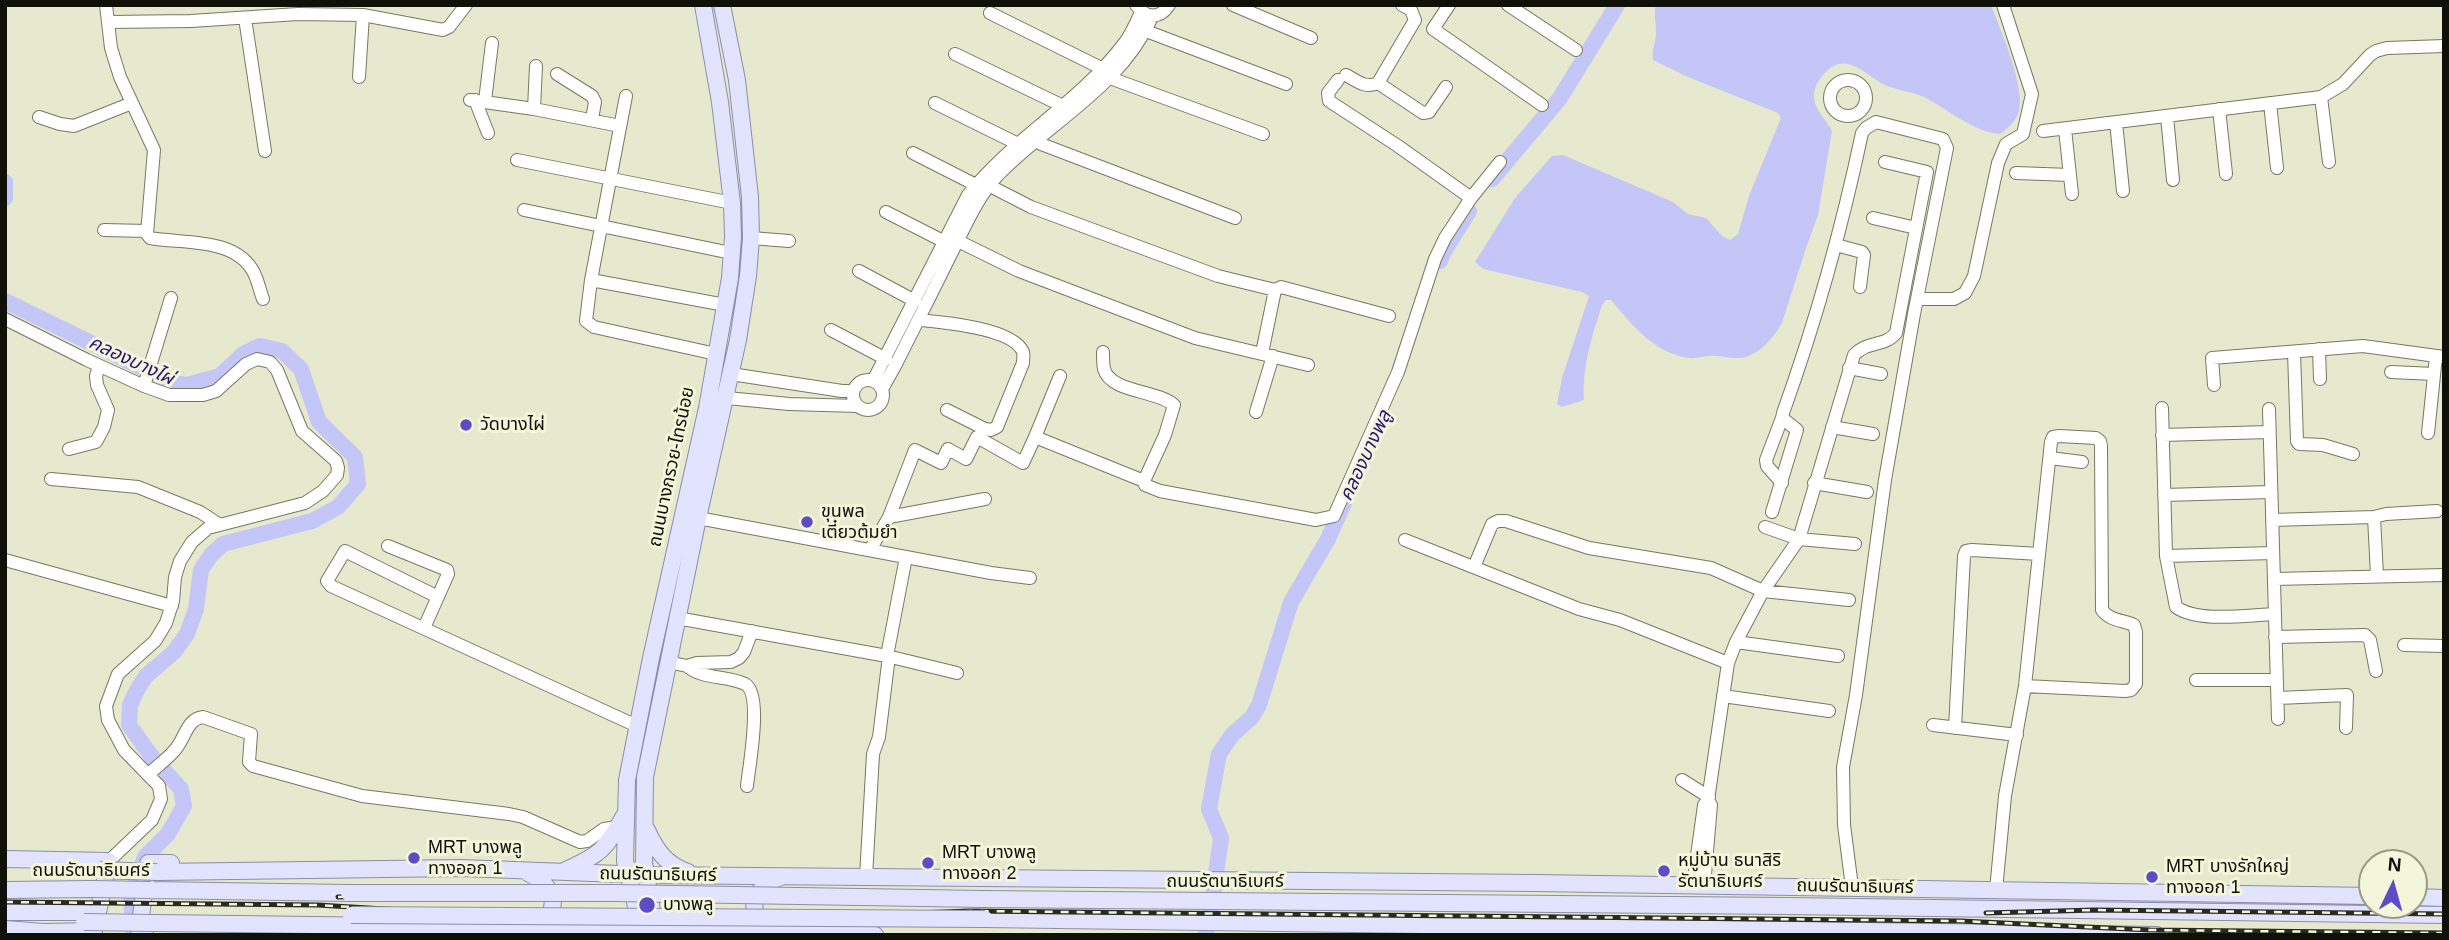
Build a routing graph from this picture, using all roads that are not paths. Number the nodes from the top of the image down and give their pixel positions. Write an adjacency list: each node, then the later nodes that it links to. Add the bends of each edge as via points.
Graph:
1 (106, 5): 16 (street)
2 (466, 5): 15 (street, via 443,30)
3 (703, 5): 70 (main road, ถนนบางกรวย-ไทรน้อย)
4 (722, 5): 79 (main road, ถนนบางกรวย-ไทรน้อย, via 737,80)
5 (1169, 5): 13 (street, via 1159,16)
6 (1233, 5): 18 (street)
7 (1402, 5): 27 (street, via 1411,10 1415,20)
8 (1449, 5): 36 (street, via 1433,30)
9 (1508, 5): 21 (street)
10 (2003, 5): 90 (street, via 2032,94 2023,134 2006,144 1998,163 1973,276 1965,293 1954,299)
11 (304, 10): 12 (street); 15 (street)
12 (251, 11): 16 (street); 53 (street)
13 (1143, 11): 17 (street); 24 (street)
14 (990, 13): 24 (street)
15 (363, 15): 26 (street)
16 (108, 22): 33 (street, via 111,48)
17 (1146, 31): 24 (street, via 1137,46); 28 (street)
18 (1311, 38)
19 (492, 43): 32 (street)
20 (2444, 46): 31 (street, via 2376,51 2343,84)
21 (1576, 50)
22 (955, 54): 37 (street)
23 (536, 66): 38 (street)
24 (1107, 73): 37 (street); 50 (street); 51 (street)
25 (557, 74): 43 (street, via 592,96)
26 (359, 77)
27 (1378, 83): 29 (street, via 1423,113 1429,112); 69 (street, via 1371,86 1342,78 1328,93 1329,101)
28 (1286, 84)
29 (1446, 87)
30 (626, 96): 46 (street)
31 (2321, 97): 35 (street); 58 (street)
32 (477, 100): 38 (street); 49 (street)
33 (132, 103): 42 (street, via 74,126); 78 (street, via 154,150)
34 (935, 103): 52 (street)
35 (2270, 103): 39 (street); 59 (street)
36 (1542, 104)
37 (1063, 106): 51 (street)
38 (534, 109): 43 (street)
39 (2219, 109): 41 (street); 61 (street)
40 (1861, 111): 45 (street)
41 (2167, 116): 44 (street); 64 (street)
42 (39, 117)
43 (592, 120): 46 (street)
44 (2116, 122): 47 (street); 67 (street)
45 (1871, 124): 82 (street, via 1862,133); 90 (street, via 1883,123 1947,143)
46 (620, 126): 63 (street)
47 (2065, 129): 48 (street); 62 (street)
48 (2043, 131)
49 (488, 134)
50 (1263, 134)
51 (1034, 137): 52 (street); 66 (street); 73 (street, via 1041,144)
52 (1016, 143): 65 (street)
53 (265, 150)
54 (913, 153): 65 (street)
55 (517, 160): 63 (street)
56 (1500, 162): 69 (street)
57 (1885, 162): 76 (street, via 1927,172)
58 (2329, 162)
59 (2277, 168)
60 (2016, 173): 62 (street)
61 (2226, 174)
62 (2070, 175): 68 (street)
63 (611, 178): 70 (street); 75 (street)
64 (2173, 180)
65 (976, 185): 81 (street)
66 (990, 186): 81 (street); 87 (street, via 1031,207 1218,276)
67 (2123, 191)
68 (2072, 194)
69 (1471, 198): 137 (street, via 1444,238 1398,372 1334,516 1316,520 1160,491)
70 (732, 204): 83 (main road, ถนนบางกรวย-ไทรน้อย)
71 (524, 210): 75 (street)
72 (886, 212): 81 (street)
73 (1235, 218)
74 (1873, 218): 76 (street)
75 (602, 228): 83 (street); 85 (street)
76 (1916, 228): 106 (street, via 1896,333 1887,341 1860,349)
77 (104, 230): 78 (street)
78 (147, 231): 89 (street, via 150,238 235,252 254,272)
79 (751, 238): 80 (street); 108 (main road, ถนนบางกรวย-ไทรน้อย)
80 (789, 241)
81 (951, 241): 91 (street); 95 (street); 101 (street, via 1195,338)
82 (1836, 245): 86 (street, via 1864,255); 125 (street)
83 (732, 253): 92 (main road, ถนนบางกรวย-ไทรน้อย)
84 (859, 271): 91 (street)
85 (592, 280): 92 (street); 100 (street, via 586,313 589,324)
86 (1860, 287)
87 (1275, 289): 93 (street, via 1288,287); 101 (street)
88 (171, 298): 114 (street)
89 (263, 299)
90 (1917, 299): 217 (street, via 1843,767)
91 (915, 300): 103 (street)
92 (725, 305): 100 (main road, ถนนบางกรวย-ไทรน้อย)
93 (1389, 316)
94 (5, 319): 105 (street)
95 (919, 320): 115 (street); 123 (street, via 999,334 1023,352 1023,363 997,427 985,429)
96 (831, 330): 103 (street)
97 (2319, 349): 99 (street); 102 (street, via 2363,346); 112 (street)
98 (1102, 352): 137 (street, via 1110,379 1174,405)
99 (2294, 352): 116 (street, via 2212,358); 133 (street, via 2297,441)
100 (716, 354): 194 (main road, ถนนบางกรวย-ไทรน้อย)
101 (1268, 355): 104 (street); 124 (street)
102 (2440, 356): 110 (street)
103 (886, 359): 115 (street)
104 (1308, 365)
105 (99, 366): 114 (street); 132 (street, via 97,385 107,410 104,427 96,442)
106 (1849, 368): 109 (street); 126 (street)
107 (2391, 372): 110 (street)
108 (731, 374): 113 (street); 118 (main road, ถนนบางกรวย-ไทรน้อย)
109 (1881, 374)
110 (2434, 374): 128 (street)
111 (1060, 376): 131 (street)
112 (2320, 379)
113 (775, 380): 117 (street); 119 (street, via 779,392)
114 (145, 383): 150 (street, via 169,395 203,395 216,391 246,364 257,359 270,362 303,431 336,461 337,475 305,503)
115 (877, 385): 117 (street, via 861,382); 120 (street, via 882,400 874,409)
116 (2214, 385)
117 (853, 391): 120 (street)
118 (727, 398): 119 (street); 148 (main road, ถนนบางกรวย-ไทรน้อย)
119 (772, 402): 120 (street)
120 (858, 407)
121 (2162, 408): 130 (street)
122 (2269, 409): 127 (street)
123 (947, 410)
124 (1256, 412)
125 (1782, 418): 138 (street, via 1766,460); 138 (street, via 1797,430)
126 (1832, 427): 129 (street); 139 (street)
127 (2269, 432): 130 (street); 141 (street)
128 (2428, 433)
129 (1873, 434)
130 (2162, 435): 142 (street)
131 (1035, 437): 137 (street); 146 (street, via 1023,463 977,437 966,459 948,449 941,463 915,450)
132 (69, 449)
133 (2353, 454)
134 (2050, 458): 135 (street); 158 (street); 188 (street, via 2053,437 2100,441 2102,610 2134,625 2136,684 2125,691)
135 (2082, 462)
136 (51, 479): 150 (street, via 138,487)
137 (1144, 481)
138 (1782, 483): 145 (street)
139 (1814, 483): 140 (street); 152 (street)
140 (1867, 492)
141 (2271, 492): 142 (street); 149 (street)
142 (2164, 495): 160 (street)
143 (985, 499): 146 (street)
144 (2437, 511): 147 (street)
145 (1772, 512)
146 (889, 517): 156 (street)
147 (2374, 517): 149 (street); 164 (street)
148 (698, 518): 156 (street); 172 (main road, ถนนบางกรวย-ไทรน้อย)
149 (2272, 520): 157 (street)
150 (220, 525): 170 (street, via 208,528 192,542 180,561)
151 (1765, 527): 152 (street)
152 (1799, 539): 154 (street); 167 (street)
153 (1405, 540): 162 (street)
154 (1856, 544)
155 (388, 547): 168 (street, via 447,570)
156 (870, 550): 159 (street)
157 (2273, 553): 160 (street); 166 (street)
158 (2039, 554): 188 (street); 195 (street, via 1966,551)
159 (906, 556): 165 (street); 179 (street)
160 (2166, 556): 171 (street, via 2173,599 2184,613)
161 (5, 560): 170 (street)
162 (1474, 567): 167 (street, via 1492,524 1506,521 1589,548 1711,568); 182 (street)
163 (2444, 575): 164 (street)
164 (2376, 576): 166 (street)
165 (1030, 578)
166 (2274, 579): 171 (street)
167 (1763, 591): 169 (street); 176 (street)
168 (438, 597): 173 (street); 173 (street, via 345,551 327,581)
169 (1849, 600)
170 (172, 606): 198 (street, via 155,641 117,674 106,706 124,750)
171 (2275, 614): 175 (street)
172 (677, 618): 174 (street); 181 (main road, ถนนบางกรวย-ไทรน้อย)
173 (424, 628): 194 (street)
174 (752, 631): 179 (street); 183 (street, via 739,658)
175 (2275, 636): 184 (street, via 2365,635); 187 (street)
176 (1736, 642): 180 (street); 182 (street)
177 (2404, 645): 178 (street)
178 (2444, 646)
179 (888, 656): 185 (street); 214 (street, via 873,754)
180 (1838, 656)
181 (668, 662): 183 (street); 203 (main road, ถนนบางกรวย-ไทรน้อย, via 645,777)
182 (1728, 663): 189 (street)
183 (687, 666): 200 (street, via 746,685 753,693)
184 (2376, 671)
185 (957, 673)
186 (2196, 680): 187 (street)
187 (2277, 680): 190 (street)
188 (2025, 686): 197 (street)
189 (1723, 696): 191 (street); 201 (street)
190 (2277, 698): 192 (street); 196 (street, via 2347,695)
191 (1829, 711)
192 (2278, 719)
193 (1933, 725): 195 (street)
194 (637, 726): 202 (main road, ถนนบางกรวย-ไทรน้อย)
195 (1955, 727): 197 (street)
196 (2346, 728)
197 (2017, 735): 219 (street, via 2005,796)
198 (151, 772): 202 (street, via 176,749 191,722 203,717 251,734 249,762 253,766 348,793 509,814 580,842 604,829); 205 (street, via 160,799 152,820)
199 (1682, 780): 201 (street)
200 (747, 786)
201 (1709, 798): 216 (street, via 1703,805)
202 (623, 826): 203 (main road); 209 (main road, via 594,858); 210 (main road, ถนนบางกรวย-ไทรน้อย)
203 (645, 830): 211 (main road, ถนนบางกรวย-ไทรน้อย); 212 (main road, via 662,857)
204 (5, 859): 205 (main road)
205 (104, 866): 206 (main road, ถนนรัตนาธิเบศร์); 207 (main road, ถนนรัตนาธิเบศร์, bridge, via 157,872); 237 (main road, via 94,931)
206 (5, 869)
207 (309, 869): 208 (main road, ถนนรัตนาธิเบศร์); 229 (main road, via 301,863 148,863 139,930 302,934)
208 (521, 869): 209 (main road, ถนนรัตนาธิเบศร์); 232 (main road, via 546,884 553,906 545,922)
209 (564, 871): 210 (main road, ถนนรัตนาธิเบศร์)
210 (627, 874): 211 (main road, ถนนรัตนาธิเบศร์); 235 (main road, ถนนบางกรวย-ไทรน้อย)
211 (646, 875): 212 (main road, ถนนรัตนาธิเบศร์); 235 (main road, ถนนบางกรวย-ไทรน้อย)
212 (695, 875): 213 (main road, ถนนรัตนาธิเบศร์)
213 (791, 876): 214 (main road, ถนนรัตนาธิเบศร์); 236 (main road, via 768,881 755,905 761,923)
214 (866, 877): 215 (main road, ถนนรัตนาธิเบศร์)
215 (1535, 883): 216 (main road, ถนนรัตนาธิเบศร์); 222 (main road)
216 (1698, 886): 217 (main road, ถนนรัตนาธิเบศร์)
217 (1852, 887): 219 (main road, ถนนรัตนาธิเบศร์)
218 (5, 890): 222 (main road, ถนนรัตนาธิเบศร์, bridge)
219 (1996, 890): 220 (main road, ถนนรัตนาธิเบศร์)
220 (2358, 897)
221 (2358, 898): 223 (main road)
222 (1787, 906): 223 (main road, ถนนรัตนาธิเบศร์)
223 (2182, 911): 225 (main road, ถนนรัตนาธิเบศร์)
224 (5, 912): 226 (main road)
225 (2444, 915)
226 (85, 917): 227 (main road); 228 (main road)
227 (152, 918): 229 (main road); 233 (main road, bridge, via 985,919)
228 (5, 920)
229 (308, 925): 232 (main road)
230 (5, 929): 237 (main road)
231 (556, 929): 232 (main road); 235 (main road); 239 (main road)
232 (525, 930)
233 (1786, 930): 242 (main road); 243 (main road)
234 (749, 931): 235 (main road); 236 (main road); 240 (main road)
235 (649, 932)
236 (786, 932): 238 (main road)
237 (42, 933)
238 (843, 934): 241 (main road)
239 (580, 935)
240 (708, 935)
241 (875, 935)
242 (1662, 935)
243 (2157, 935)

